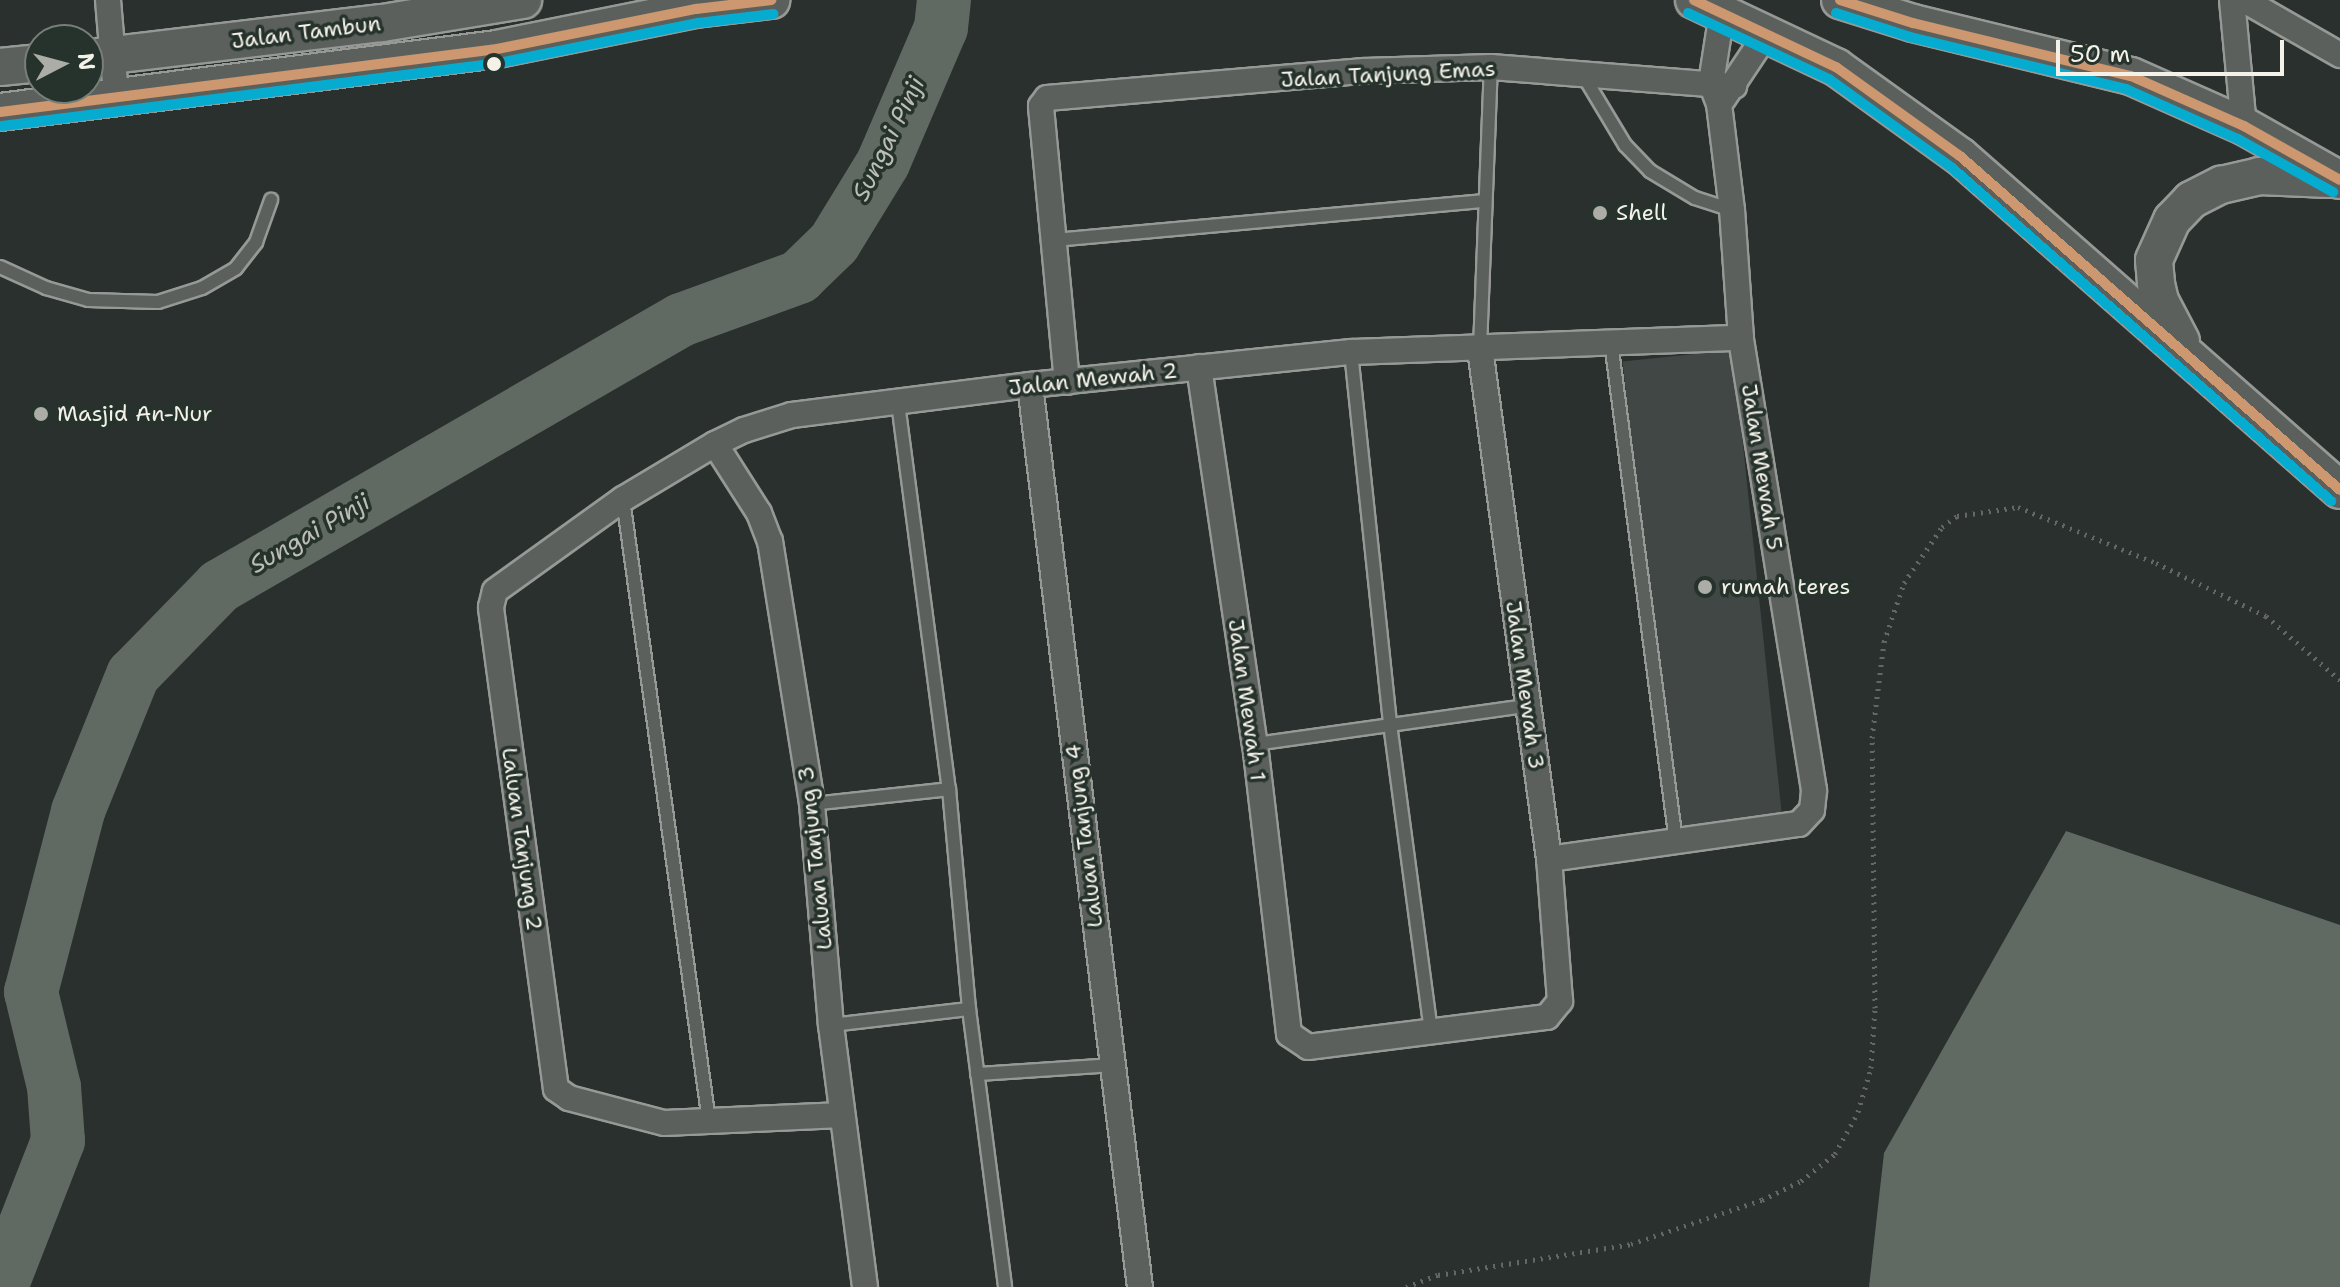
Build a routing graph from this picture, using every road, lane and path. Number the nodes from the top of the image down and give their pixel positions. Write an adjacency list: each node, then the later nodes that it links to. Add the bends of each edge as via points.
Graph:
1 (108, 0): 8 (street)
2 (523, 0): 11 (main road, Jalan Tambun, via 382,23)
3 (771, 0): 18 (main road, Jalan Tambun, via 696,9 497,49)
4 (1840, 0): 20 (main road, via 2131,76)
5 (2232, 0): 20 (street)
6 (2244, 0): 10 (street)
7 (1708, 6): 9 (main road); 17 (street, Jalan Mewah 5)
8 (104, 28)
9 (1767, 33): 17 (street); 31 (main road, via 1836,67 1960,156)
10 (2340, 55)
11 (104, 56)
12 (24, 65): 14 (main road)
13 (104, 66): 18 (street)
14 (0, 67)
15 (1491, 67): 16 (street, Jalan Tanjung Emas); 23 (lane); 25 (street, Jalan Tanjung Emas, via 1364,71 1043,100)
16 (1581, 72): 17 (street, Jalan Tanjung Emas); 24 (lane, via 1625,145 1650,171 1695,198)
17 (1721, 91): 24 (street, Jalan Mewah 5)
18 (116, 96): 19 (main road, Jalan Tambun)
19 (0, 112)
20 (2244, 126): 21 (main road)
21 (2340, 181): 31 (main road, via 2259,176 2221,185 2191,200 2172,220 2154,260 2156,283)
22 (271, 200): 26 (lane, via 256,242 236,268 202,288 158,302 88,300)
23 (1484, 201): 25 (lane); 29 (lane)
24 (1732, 210): 27 (street, Jalan Mewah 5)
25 (1055, 240): 33 (street)
26 (0, 267)
27 (1741, 338): 28 (street, Jalan Mewah 2); 46 (street, Jalan Mewah 5, via 1814,790 1812,810 1799,824)
28 (1611, 342): 29 (street, Jalan Mewah 2); 46 (lane)
29 (1480, 349): 30 (street, Jalan Mewah 2); 41 (street, Jalan Mewah 3)
30 (1351, 352): 32 (street, Jalan Mewah 2); 42 (lane)
31 (2191, 360): 37 (main road)
32 (1199, 367): 33 (street, Jalan Mewah 2); 43 (street, Jalan Mewah 1)
33 (1067, 382): 34 (street, Jalan Mewah 2)
34 (1030, 385): 35 (street, Jalan Mewah 2); 51 (street, Laluan Tanjung 4)
35 (898, 403): 36 (street, Jalan Mewah 2, via 792,415); 44 (lane)
36 (715, 444): 38 (street, Jalan Mewah 2); 45 (street, Laluan Tanjung 3, via 759,513 770,541)
37 (2340, 490)
38 (623, 499): 39 (street, Jalan Mewah 2); 54 (lane)
39 (495, 591): 54 (street, Laluan Tanjung 2, via 491,607 556,1089 569,1098 648,1121)
40 (2340, 680): 58 (path, via 2266,616 2156,563 2018,507 1957,516 1942,527 1904,583 1884,642 1872,738 1871,1068 1858,1112 1835,1154 1801,1181 1762,1200 1631,1244 1453,1273)
41 (1527, 706): 42 (lane); 47 (street, Jalan Mewah 3)
42 (1390, 724): 43 (lane); 50 (lane)
43 (1255, 744): 50 (street, Jalan Mewah 1, via 1289,1034 1308,1047)
44 (949, 789): 45 (lane); 48 (lane)
45 (812, 804): 49 (street, Laluan Tanjung 3)
46 (1676, 842): 47 (street)
47 (1549, 859): 50 (street, Jalan Mewah 3, via 1561,993 1556,1010 1547,1017)
48 (969, 1009): 49 (lane); 52 (lane)
49 (831, 1025): 53 (street, Laluan Tanjung 3)
50 (1431, 1033)
51 (1112, 1065): 52 (lane); 57 (street, Laluan Tanjung 4)
52 (977, 1074): 56 (lane)
53 (842, 1115): 54 (street); 55 (street, Laluan Tanjung 3)
54 (709, 1121)
55 (865, 1287)
56 (1005, 1287)
57 (1140, 1287)
58 (1406, 1287)

